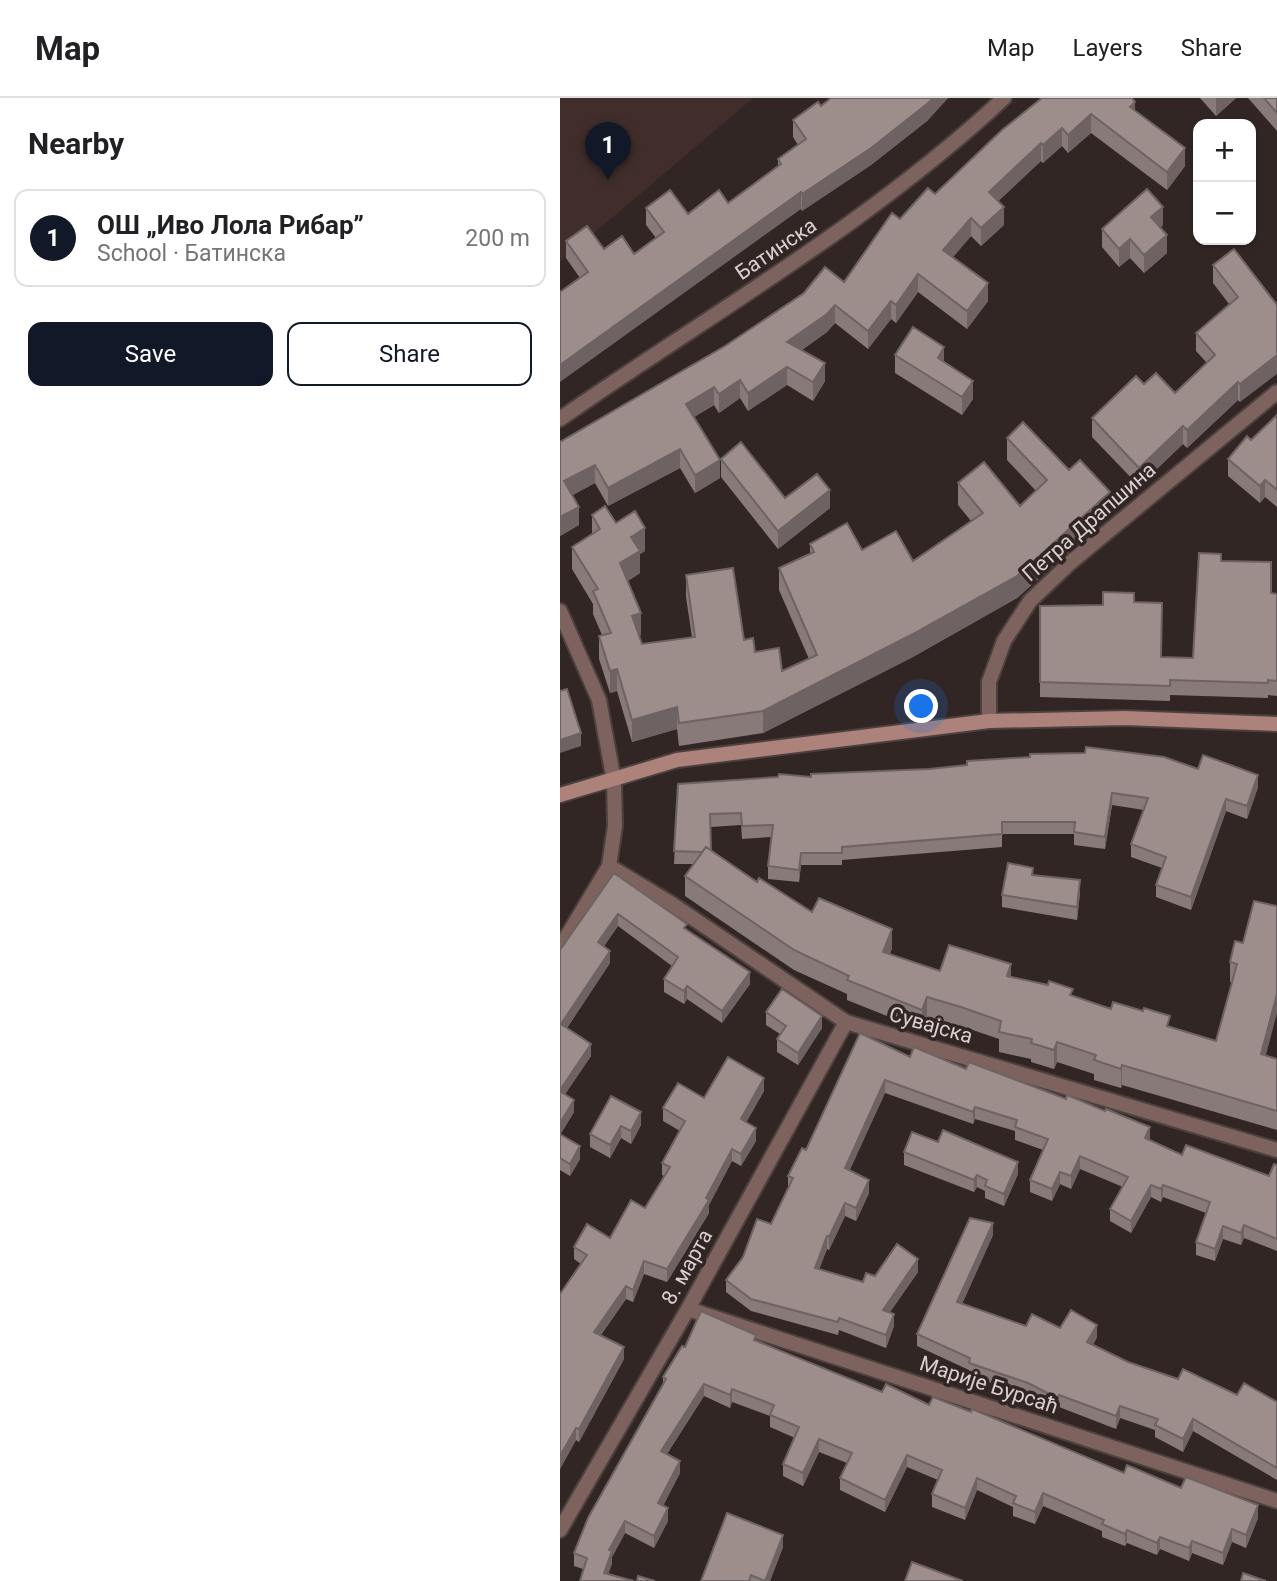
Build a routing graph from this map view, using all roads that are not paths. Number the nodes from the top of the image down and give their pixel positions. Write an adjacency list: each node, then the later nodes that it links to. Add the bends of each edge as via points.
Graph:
1 (1004, 98): 3 (street, Батинска, via 881,202)
2 (1277, 391): 5 (street, Петра Драпшина, via 1030,601 1004,641 989,682)
3 (560, 419)
4 (560, 611): 7 (street, via 600,700)
5 (989, 721): 6 (main road, via 1125,718); 7 (main road, via 677,760)
6 (1277, 724)
7 (614, 780): 8 (main road); 9 (street, via 615,826)
8 (560, 795)
9 (609, 866): 10 (street); 11 (street, Сувајска)
10 (560, 948)
11 (846, 1022): 12 (street, Сувајска); 13 (street, 8. марта)
12 (1277, 1150)
13 (688, 1309): 14 (street, Марије Бурсаћ); 15 (street, 8. марта)
14 (1277, 1501)
15 (560, 1530)

